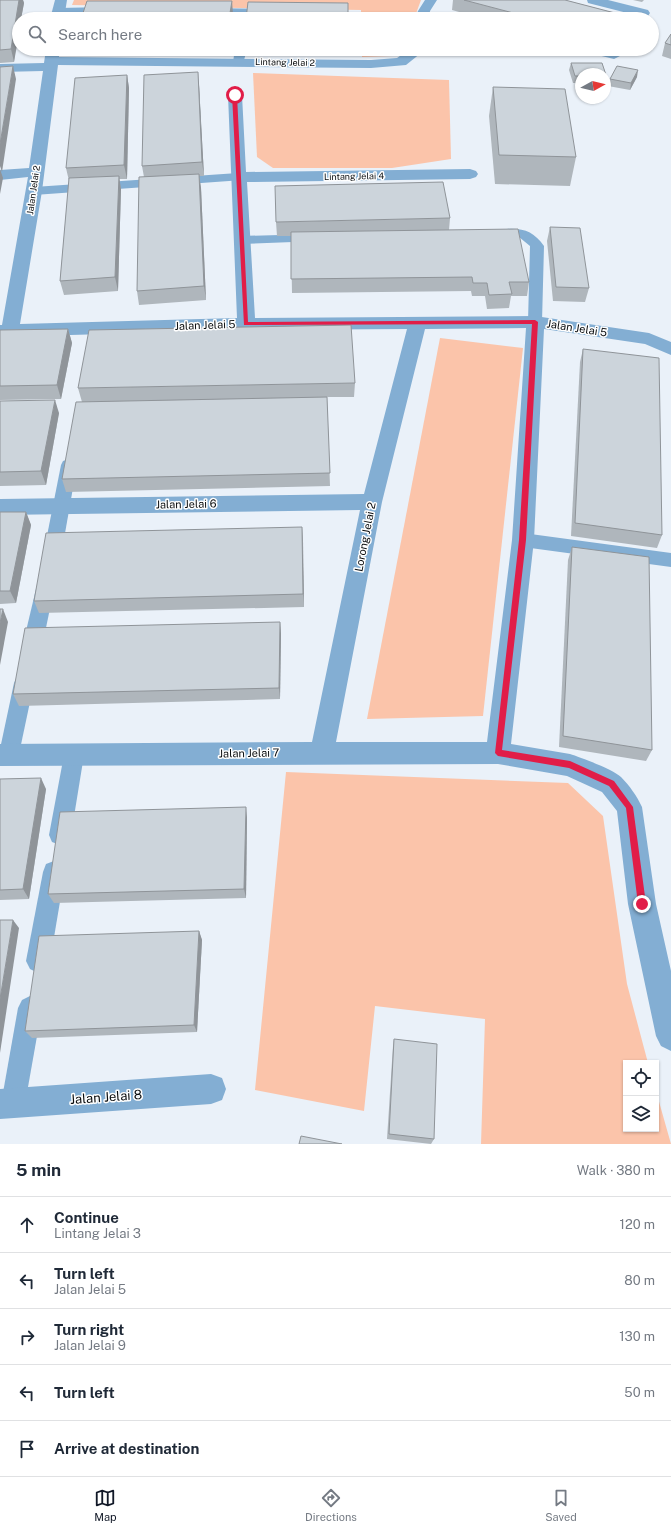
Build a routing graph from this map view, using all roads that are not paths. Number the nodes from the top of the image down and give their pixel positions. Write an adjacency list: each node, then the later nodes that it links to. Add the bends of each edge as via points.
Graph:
1 (431, 0): 7 (street)
2 (593, 0): 8 (street)
3 (59, 10): 4 (lane)
4 (119, 10)
5 (199, 11): 6 (lane)
6 (211, 12)
7 (425, 12)
8 (639, 12)
9 (193, 56): 12 (street, Lintang Jelai 2)
10 (255, 56): 11 (street, Lintang Jelai 2, via 378,64 401,62)
11 (409, 56)
12 (51, 59): 13 (street, Lintang Jelai 2); 15 (street, Jalan Jelai 2)
13 (0, 68)
14 (235, 95): 18 (street)
15 (36, 172): 16 (street); 19 (street, Jalan Jelai 2)
16 (0, 174)
17 (470, 174): 18 (street, Lintang Jelai 4)
18 (238, 177): 19 (lane); 22 (street)
19 (34, 191): 26 (street, Jalan Jelai 2)
20 (484, 234): 23 (lane, via 524,233 533,238 537,246)
21 (328, 238): 22 (lane)
22 (241, 240): 25 (street)
23 (535, 322): 24 (street, Jalan Jelai 5); 27 (street, Jalan Jelai 5, via 649,339); 32 (street)
24 (417, 323): 25 (street, Jalan Jelai 5); 29 (street, Lorong Jelai 2)
25 (246, 324): 26 (street, Jalan Jelai 5, via 93,336)
26 (5, 331)
27 (671, 350)
28 (72, 452): 30 (lane)
29 (372, 502): 30 (street, Jalan Jelai 6); 34 (street, Lorong Jelai 2)
30 (62, 506): 31 (street, Jalan Jelai 6); 36 (lane)
31 (0, 507)
32 (523, 540): 33 (lane); 35 (street)
33 (671, 560)
34 (322, 752): 35 (street, Jalan Jelai 7); 37 (street, Jalan Jelai 7)
35 (498, 753): 38 (street, Jalan Jelai 7, via 570,765 612,784 629,807 642,904)
36 (5, 755): 37 (street, Jalan Jelai 7)
37 (74, 755): 40 (lane, via 34,984)
38 (671, 1036)
39 (211, 1089): 40 (street, Jalan Jelai 8)
40 (6, 1104)

